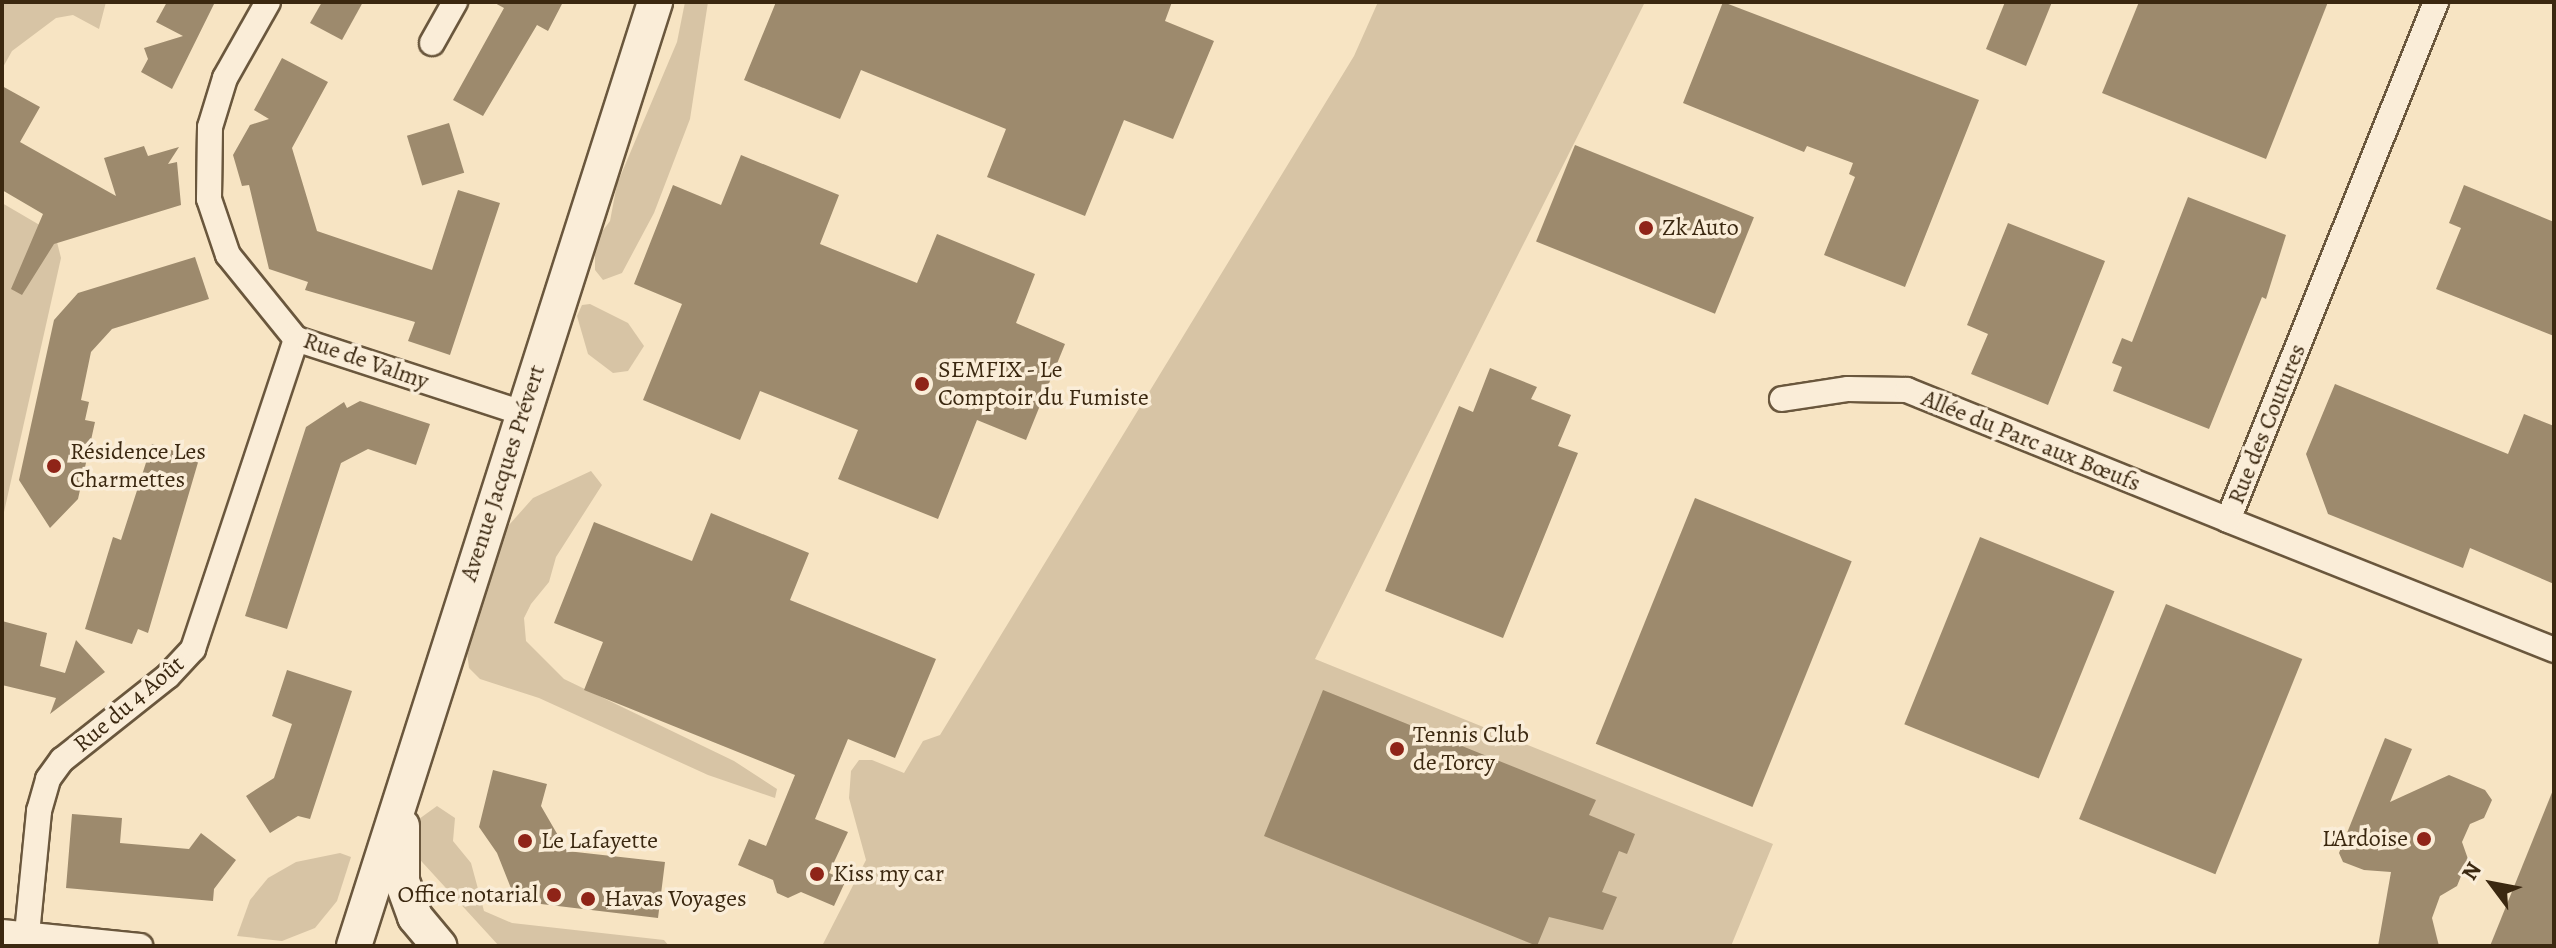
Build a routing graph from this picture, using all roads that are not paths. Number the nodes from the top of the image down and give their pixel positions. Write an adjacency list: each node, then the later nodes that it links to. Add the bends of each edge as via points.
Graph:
1 (268, 2): 6 (street, Rue de Valmy, via 215,101 207,176 214,220 228,255)
2 (455, 2): 5 (street)
3 (655, 2): 8 (main road, Avenue Jacques Prévert)
4 (2436, 2): 9 (street, Rue des Coutures)
5 (432, 43)
6 (296, 339): 8 (street, Rue de Valmy); 13 (street, Rue du 4 Août, via 193,649 168,676 62,760 48,779 39,811)
7 (1782, 399): 9 (street, Allée du Parc aux Bœufs, via 1848,389 1907,390)
8 (522, 413): 11 (main road, Avenue Jacques Prévert)
9 (2228, 520): 10 (street, Rue des Coutures)
10 (2554, 650)
11 (409, 768): 15 (main road, Avenue Jacques Prévert); 16 (main road, via 402,881 415,917)
12 (2, 932): 13 (street)
13 (27, 934): 14 (street)
14 (140, 946)
15 (354, 946)
16 (439, 946)

